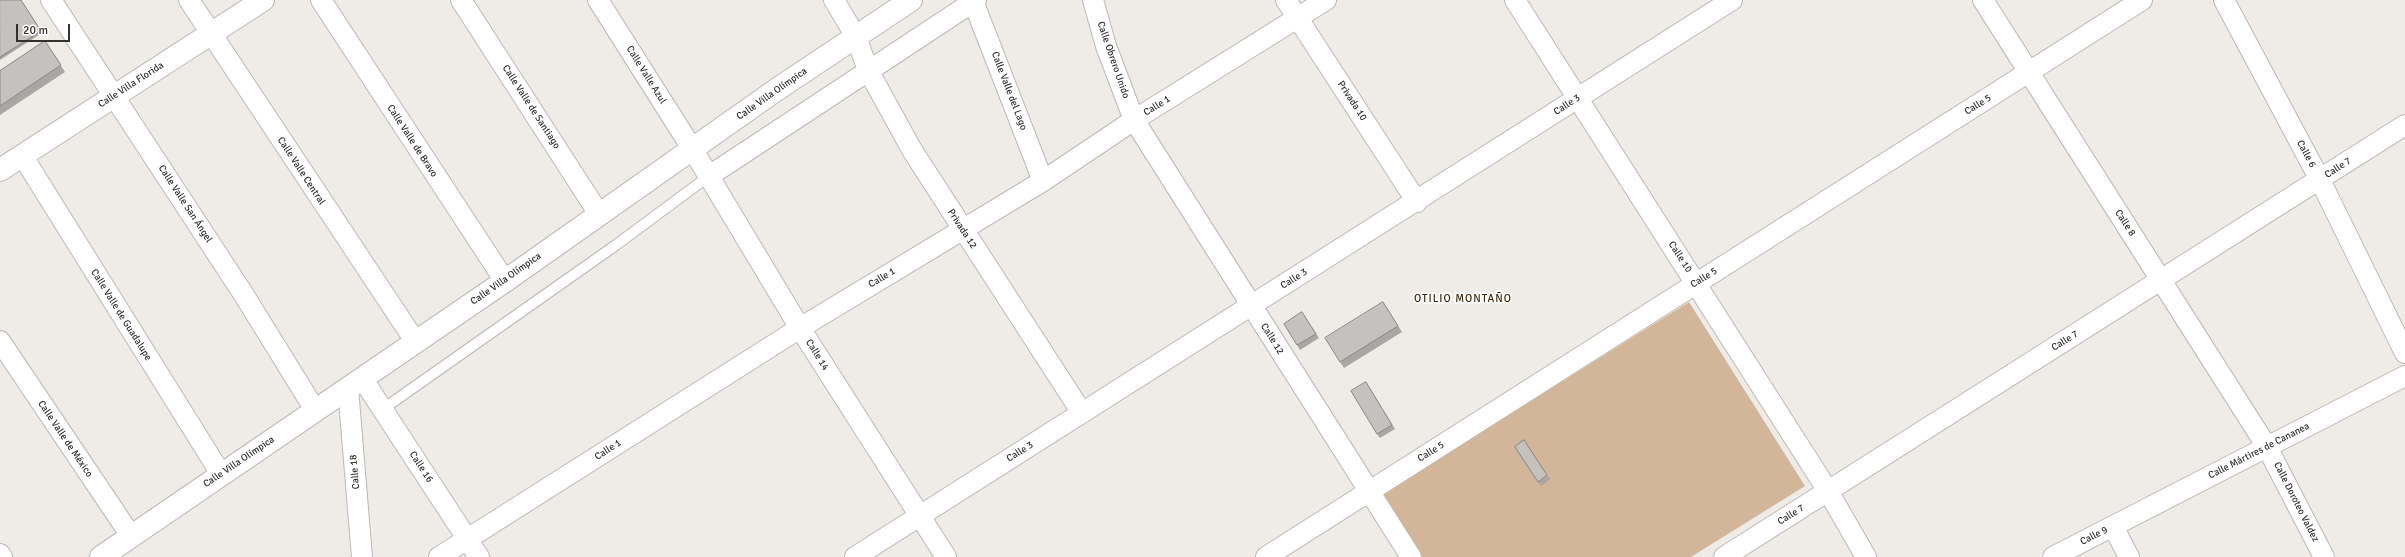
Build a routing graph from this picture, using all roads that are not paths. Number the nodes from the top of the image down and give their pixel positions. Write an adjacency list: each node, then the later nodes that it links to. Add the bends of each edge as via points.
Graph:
1 (51, 0): 23 (street, Calle Valle San Ángel)
2 (189, 0): 19 (street, Calle Valle Central)
3 (263, 0): 19 (street, Calle Villa Florida)
4 (321, 0): 37 (street, Calle Valle de Bravo)
5 (461, 0): 34 (street, Calle Valle de Santiago)
6 (598, 0): 27 (street, Calle Valle Azul)
7 (834, 0): 20 (street, Privada 12)
8 (911, 0): 20 (street, Calle Villa Olímpica)
9 (1093, 0): 25 (street, Calle Obrero Unido, via 1106,46)
10 (1286, 0): 18 (street, Privada 10)
11 (1326, 0): 18 (street, Calle 1)
12 (1515, 0): 24 (street, Calle 10)
13 (1732, 0): 24 (street, Calle 3)
14 (1982, 0): 22 (street, Calle 8)
15 (2142, 0): 22 (street, Calle 5)
16 (2224, 0): 31 (street, Calle 6)
17 (974, 1): 21 (street); 32 (street, Calle Valle del Lago)
18 (1298, 18): 25 (street, Calle 1); 33 (street, Privada 10)
19 (210, 34): 23 (street, Calle Villa Florida); 42 (street, Calle Valle Central)
20 (856, 37): 21 (street, Privada 12); 27 (street, Calle Villa Olímpica)
21 (868, 70): 30 (street); 35 (street, Privada 12, via 912,150)
22 (2028, 72): 36 (street, Calle 8); 38 (street, Calle 5)
23 (114, 96): 28 (street, Calle Villa Florida); 47 (street, Calle Valle San Ángel, via 244,295)
24 (1578, 98): 33 (street, Calle 3); 38 (street, Calle 10)
25 (1134, 120): 32 (street, Calle 1); 39 (street, Calle 12)
26 (2405, 126): 31 (street, Calle 7)
27 (693, 150): 30 (street, Calle 14); 34 (street, Calle Villa Olímpica)
28 (22, 155): 29 (street, Calle Villa Florida); 50 (street, Calle Valle de Guadalupe)
29 (0, 170)
30 (709, 176): 40 (street, Calle 14); 46 (lane, via 616,245)
31 (2320, 180): 36 (street, Calle 7); 43 (street, Calle 6)
32 (1043, 181): 35 (street, Calle 1)
33 (1417, 202): 39 (street, Calle 3)
34 (599, 214): 37 (street, Calle Villa Olímpica)
35 (963, 230): 40 (street, Calle 1); 48 (street, Privada 12)
36 (2161, 280): 49 (street, Calle 8); 52 (street, Calle 7)
37 (504, 281): 42 (street, Calle Villa Olímpica)
38 (1696, 283): 51 (street, Calle 5); 52 (street, Calle 10)
39 (1252, 306): 48 (street, Calle 3); 51 (street, Calle 12)
40 (800, 328): 53 (street, Calle 14); 56 (street, Calle 1)
41 (0, 340): 55 (street, Calle Valle de México)
42 (415, 341): 45 (street, Calle Villa Olímpica)
43 (2405, 353)
44 (2405, 376): 49 (street, Calle Mártires de Cananea)
45 (355, 383): 46 (street, Calle 16); 47 (street, Calle Villa Olímpica); 60 (street, Calle 18)
46 (383, 409): 56 (street, Calle 16)
47 (315, 410): 50 (street, Calle Villa Olímpica)
48 (1082, 413): 53 (street, Calle 3)
49 (2267, 447): 54 (street, Calle Mártires de Cananea); 71 (street, Calle Doroteo Valdez)
50 (221, 474): 55 (street, Calle Villa Olímpica)
51 (1369, 491): 65 (street, Calle 5); 66 (street, Calle 12)
52 (1828, 491): 67 (street, Calle 7); 68 (street, Calle 10)
53 (920, 516): 63 (street, Calle 3); 64 (street, Calle 14)
54 (2113, 526): 69 (street, Calle 9); 70 (street)
55 (131, 536): 58 (street, Calle Villa Olímpica)
56 (468, 540): 61 (street, Calle 1); 62 (street, Calle 16)
57 (0, 554): 59 (street)
58 (108, 555)
59 (2, 557)
60 (362, 557)
61 (439, 557)
62 (478, 557)
63 (855, 557)
64 (946, 557)
65 (1266, 557)
66 (1411, 557)
67 (1724, 557)
68 (1866, 557)
69 (2053, 557)
70 (2129, 557)
71 (2324, 557)

